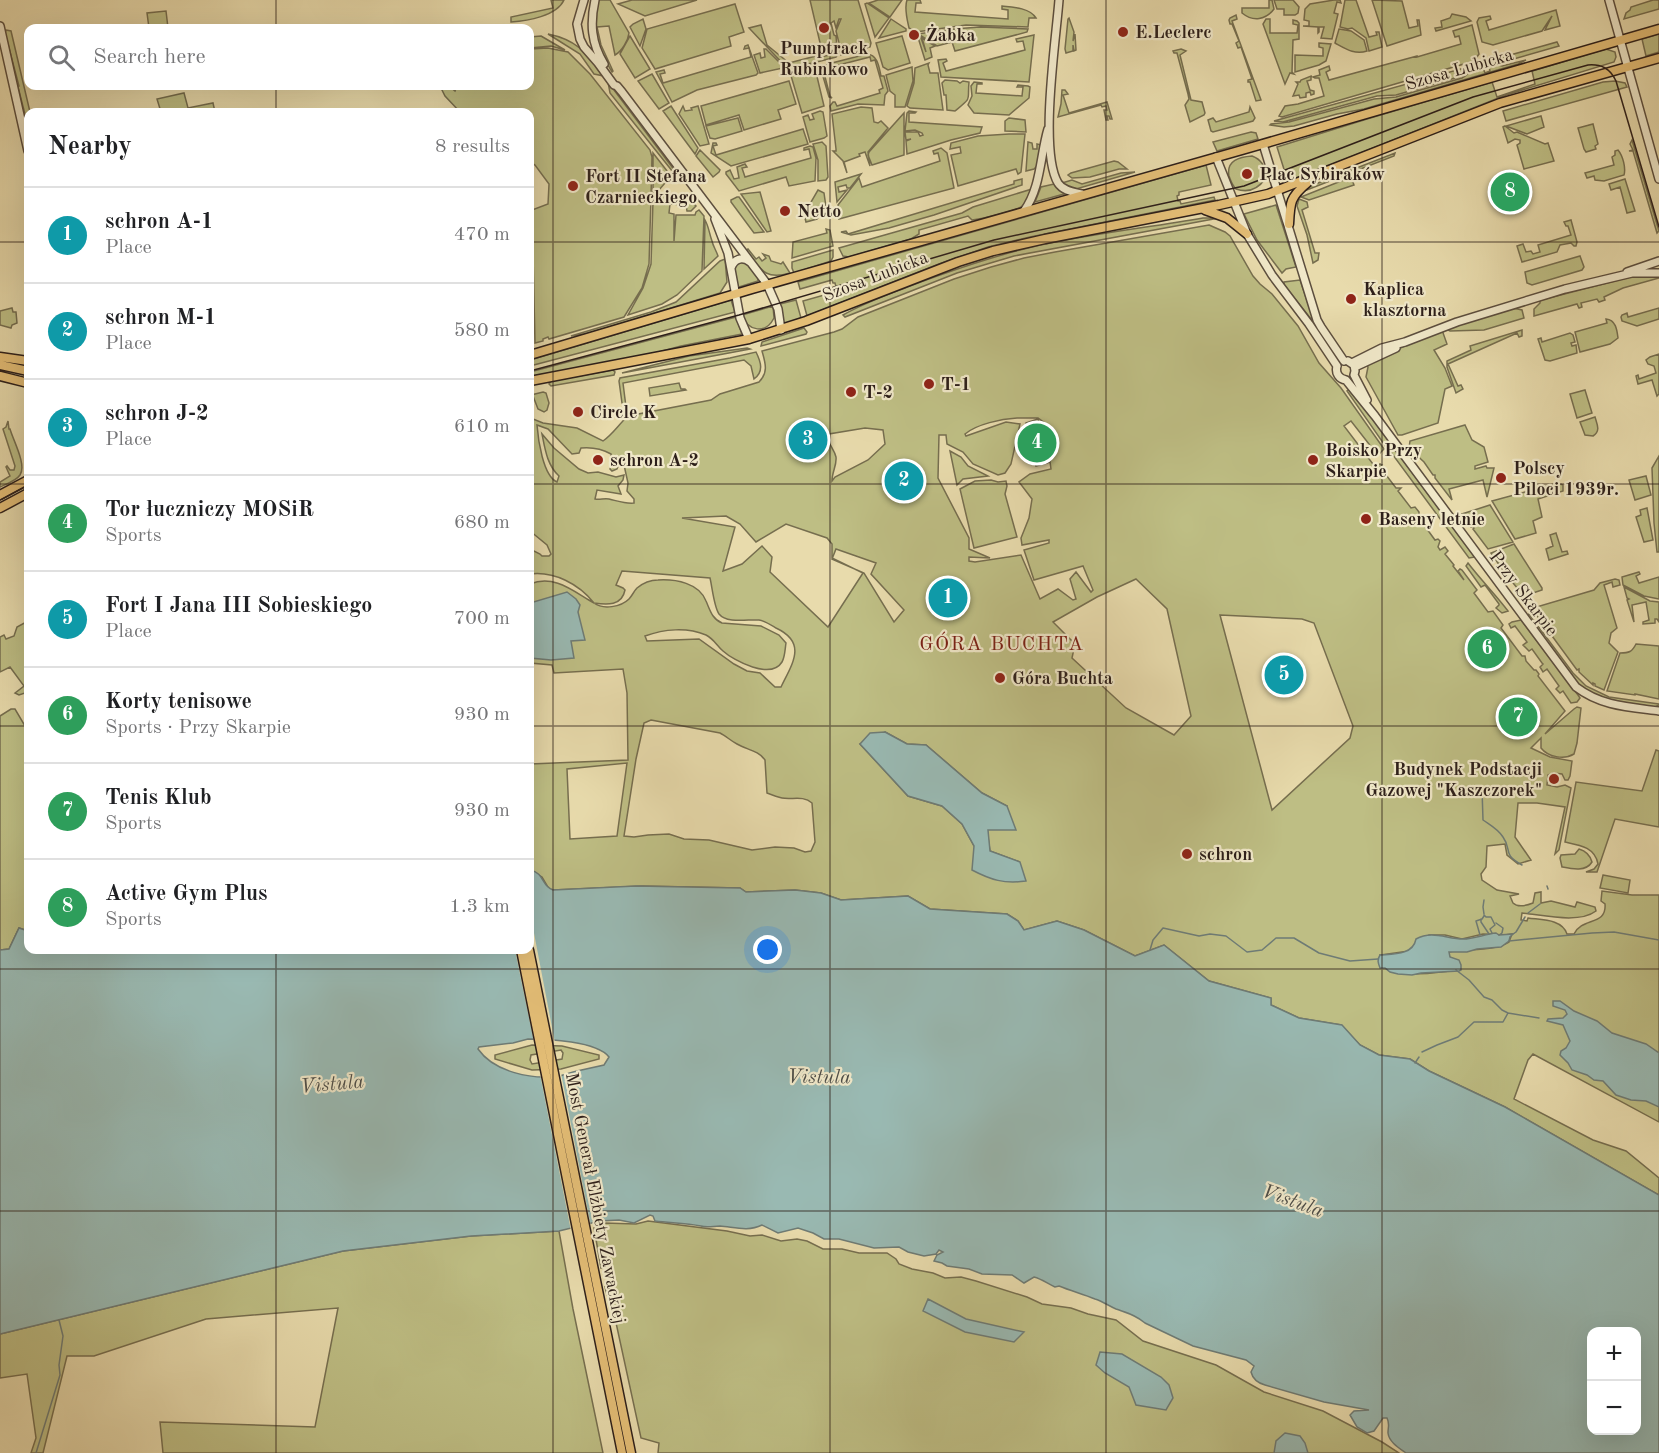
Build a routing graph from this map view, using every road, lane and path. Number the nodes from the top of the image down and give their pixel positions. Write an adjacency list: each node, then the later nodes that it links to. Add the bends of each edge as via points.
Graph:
1 (584, 0): 10 (street, via 577,24 580,39)
2 (595, 0): 10 (street, via 592,36)
3 (1059, 0): 11 (street)
4 (1610, 0): 7 (street)
5 (0, 26): 12 (street)
6 (1659, 29): 7 (main road, Szosa Lubicka)
7 (1620, 40): 9 (street); 13 (main road, Szosa Lubicka)
8 (1659, 58): 9 (main road)
9 (1627, 66): 15 (main road, via 1500,103); 16 (street)
10 (617, 86): 21 (street)
11 (1049, 127): 18 (street, via 1058,183 1068,191); 22 (street, via 1035,187)
12 (24, 133)
13 (1266, 143): 14 (main road); 17 (street)
14 (1216, 157): 18 (main road, Szosa Lubicka); 19 (street)
15 (1318, 176): 17 (main road); 23 (main road, via 1292,198)
16 (1659, 179)
17 (1278, 191): 19 (main road); 23 (street, Przy Skarpie)
18 (1083, 194): 22 (main road, Szosa Lubicka)
19 (1234, 202): 20 (main road, Szosa Lubicka); 24 (street)
20 (1202, 209): 24 (main road, via 1227,218); 32 (main road, Szosa Lubicka, via 993,251)
21 (711, 211): 26 (street); 27 (street, via 724,240)
22 (1024, 211): 30 (main road, Szosa Lubicka)
23 (1289, 224): 37 (street, Przy Skarpie, via 1317,320)
24 (1247, 234): 39 (street)
25 (1659, 261): 29 (street)
26 (753, 263): 27 (street, via 737,259); 30 (street)
27 (730, 270): 31 (street)
28 (1659, 273): 29 (street)
29 (1611, 277): 37 (street, via 1457,322)
30 (767, 284): 31 (main road, Szosa Lubicka); 32 (street, via 778,309)
31 (735, 294): 33 (street); 34 (main road, Szosa Lubicka)
32 (781, 330): 33 (main road, Szosa Lubicka)
33 (749, 339): 42 (main road, Szosa Lubicka)
34 (534, 354)
35 (0, 357): 36 (main road)
36 (24, 360)
37 (1351, 363): 39 (street); 43 (street, via 1351,378); 45 (street, Przy Skarpie)
38 (0, 365): 40 (main road)
39 (1337, 366): 43 (street, Przy Skarpie, via 1338,375)
40 (24, 370)
41 (0, 376): 44 (main road)
42 (534, 380)
43 (1347, 380): 45 (street, Przy Skarpie)
44 (24, 383)
45 (1375, 416): 50 (street, Przy Skarpie, via 1576,687 1603,702)
46 (24, 482): 47 (main road)
47 (0, 495)
48 (24, 495): 49 (main road)
49 (0, 508)
50 (1659, 711)
51 (522, 954): 53 (main road, Most Generał Elżbiety Zawackiej)
52 (530, 954): 54 (main road, Most Generał Elżbiety Zawackiej)
53 (622, 1453)
54 (631, 1453)

